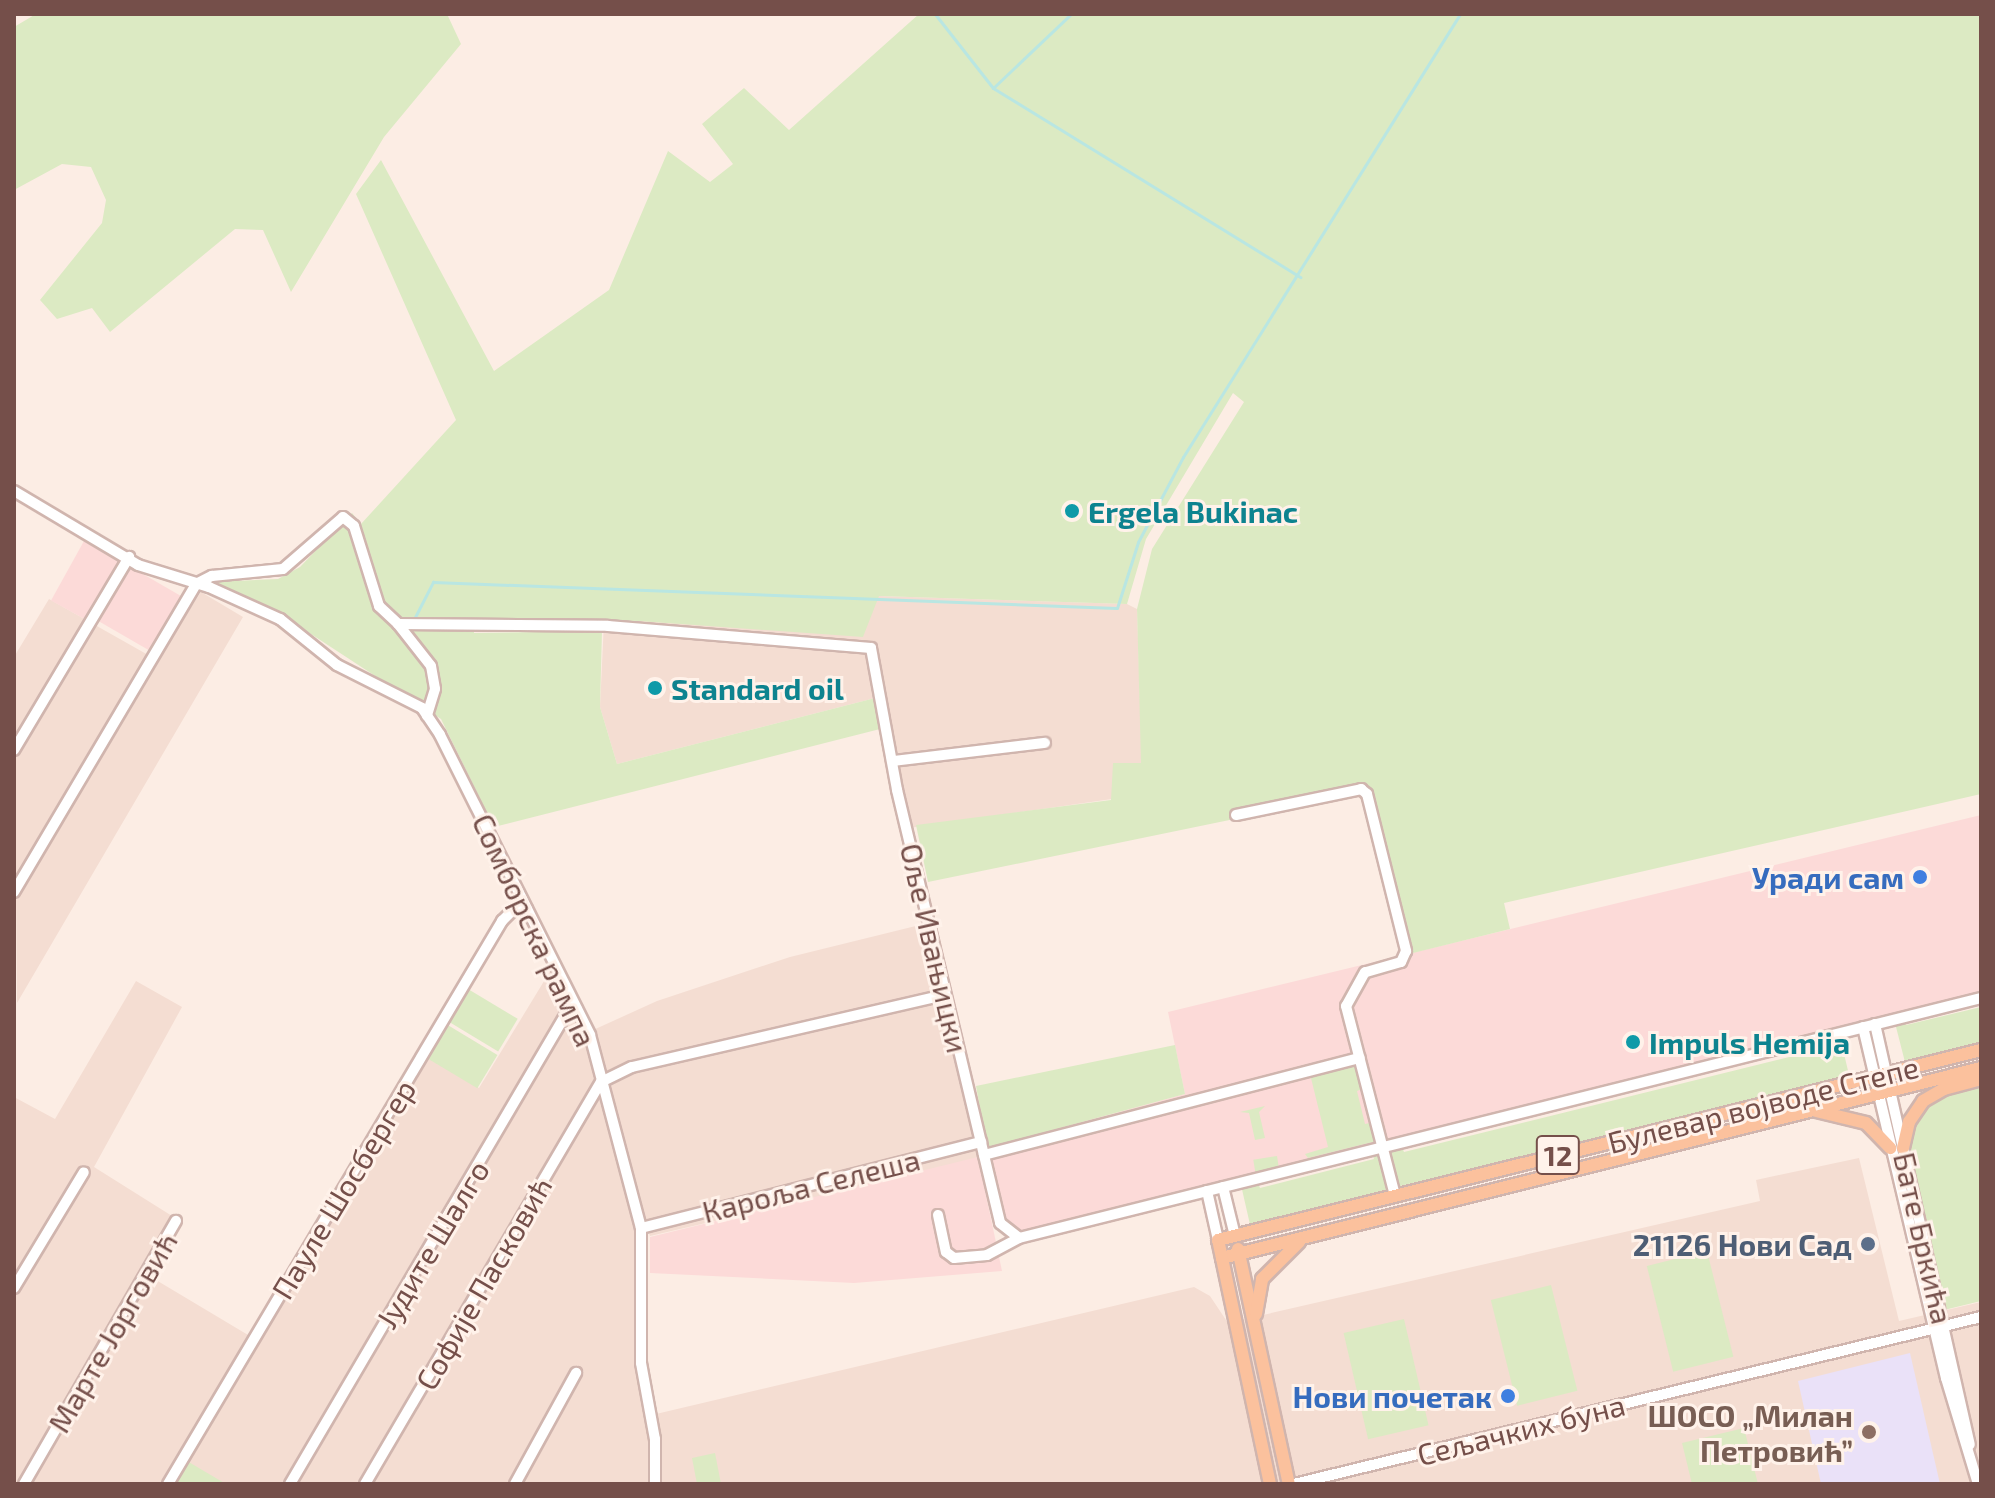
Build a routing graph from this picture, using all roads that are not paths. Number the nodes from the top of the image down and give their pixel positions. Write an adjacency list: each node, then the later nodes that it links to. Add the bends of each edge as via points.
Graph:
1 (14, 491): 2 (street)
2 (129, 557): 3 (street, via 154,572); 7 (street)
3 (196, 584): 4 (street, via 212,576 283,569 335,521 348,518 379,606); 5 (street, via 280,619 337,665 422,708); 10 (street)
4 (398, 624): 5 (street, via 431,666 435,689); 8 (street, Оље Ивањицки, via 608,626 871,648)
5 (427, 716): 11 (street, Сомборска рампа)
6 (1045, 743): 8 (street)
7 (14, 750)
8 (893, 761): 12 (street, Оље Ивањицки)
9 (1236, 815): 18 (street, via 1361,789 1369,800 1406,951 1401,962 1365,972 1346,1006)
10 (14, 892)
11 (527, 909): 14 (street, Сомборска рампа); 48 (street, Пауле Шосбергер, via 513,910 502,921)
12 (945, 995): 22 (street, via 632,1067); 25 (street, Оље Ивањицки)
13 (1981, 998): 15 (street)
14 (577, 1009): 22 (street, Сомборска рампа); 49 (street, Јудите Шалго, via 566,1014)
15 (1875, 1024): 16 (street); 20 (street, Бате Бркића)
16 (1863, 1027): 20 (street, Бате Бркића); 26 (street)
17 (1981, 1050): 20 (main road, Булевар војводе Степе / 12)
18 (1360, 1058): 26 (street); 28 (street)
19 (1981, 1068): 23 (main road, Булевар војводе Степе / 12)
20 (1880, 1075): 23 (street, Бате Бркића); 32 (main road, Булевар војводе Степе / 12)
21 (1981, 1079): 27 (main road, via 1923,1101)
22 (601, 1082): 35 (street, Сомборска рампа); 50 (street, Софије Пасковић)
23 (1884, 1092): 24 (main road, Булевар војводе Степе / 12); 27 (street, Бате Бркића)
24 (1813, 1110): 27 (main road, via 1866,1123); 37 (main road, Булевар војводе Степе / 12)
25 (981, 1142): 28 (street, Оље Ивањицки); 35 (street, Кароља Селеша)
26 (1382, 1147): 30 (street); 32 (street)
27 (1896, 1148): 45 (street, Бате Бркића)
28 (984, 1155): 38 (street, Оље Ивањицки, via 1000,1223)
29 (84, 1172): 42 (street)
30 (1223, 1187): 31 (street); 36 (street)
31 (1207, 1191): 38 (street); 39 (street)
32 (1395, 1196): 36 (main road, Булевар војводе Степе / 12)
33 (938, 1215): 38 (street, via 944,1245 954,1258 987,1255)
34 (176, 1221): 47 (street, Марте Јорговић)
35 (641, 1228): 52 (street, Сомборска рампа, via 641,1363 655,1439)
36 (1235, 1236): 39 (main road, Булевар војводе Степе / 12); 40 (main road)
37 (1306, 1237): 40 (main road, Булевар војводе Степе); 44 (main road, 12, via 1274,1261 1262,1279)
38 (1019, 1238)
39 (1218, 1240): 41 (main road)
40 (1239, 1253): 41 (main road, Булевар војводе Степе); 44 (main road)
41 (1222, 1258): 53 (main road)
42 (14, 1288)
43 (1981, 1317): 45 (street, Сељачких буна)
44 (1255, 1321): 54 (main road, 12)
45 (1940, 1327): 54 (street, Сељачких буна); 55 (street, Бате Бркића, via 1969,1424)
46 (576, 1373): 51 (street)
47 (24, 1484)
48 (168, 1484)
49 (290, 1484)
50 (365, 1484)
51 (515, 1484)
52 (655, 1484)
53 (1270, 1484)
54 (1292, 1484)
55 (1978, 1484)

